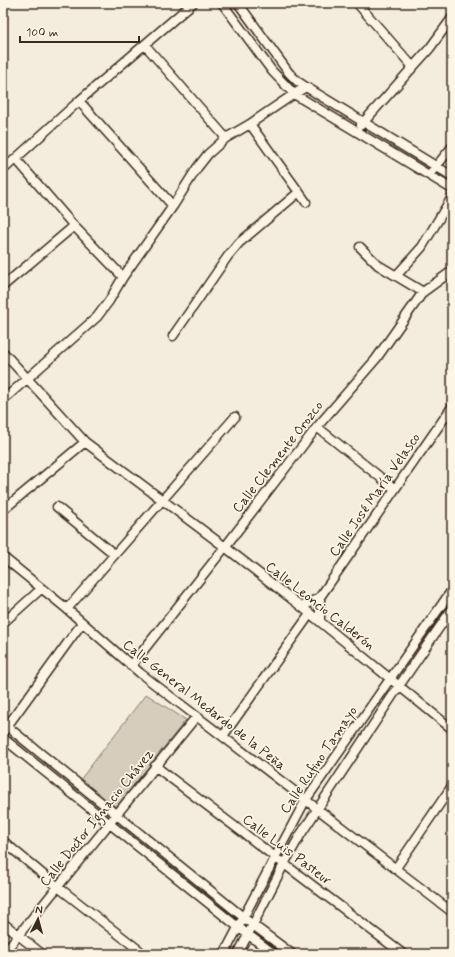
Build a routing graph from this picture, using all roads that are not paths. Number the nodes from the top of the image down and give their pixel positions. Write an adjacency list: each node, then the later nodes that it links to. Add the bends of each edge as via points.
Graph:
1 (193, 3): 7 (street)
2 (234, 3): 5 (street)
3 (238, 3): 9 (street, via 289,73)
4 (357, 3): 8 (street)
5 (224, 6): 10 (street, via 272,71)
6 (452, 18): 8 (street)
7 (145, 45): 11 (street); 15 (street)
8 (413, 67): 12 (street)
9 (306, 87): 10 (street); 12 (street)
10 (294, 94): 13 (street); 14 (street)
11 (79, 101): 17 (street); 26 (street)
12 (364, 122): 14 (street); 18 (street)
13 (250, 124): 15 (street); 23 (street)
14 (356, 132): 20 (street)
15 (226, 138): 26 (street, via 204,158)
16 (452, 147): 18 (street)
17 (16, 159): 19 (street); 27 (street)
18 (436, 166): 20 (street); 21 (street)
19 (3, 170)
20 (429, 175): 22 (street)
21 (452, 176)
22 (452, 188)
23 (299, 192): 25 (street); 34 (street, via 235,247)
24 (452, 197): 30 (street, via 422,246)
25 (306, 202)
26 (173, 206): 31 (street)
27 (74, 226): 31 (street); 32 (street)
28 (360, 247): 30 (street, via 378,265)
29 (452, 271): 33 (street, Calle Clemente Orozco)
30 (396, 276): 33 (street)
31 (123, 277): 36 (street, via 97,317)
32 (3, 286)
33 (423, 292): 40 (street, Calle Clemente Orozco, via 376,359)
34 (173, 336)
35 (3, 352): 36 (street, Calle Leoncio Calderón)
36 (27, 379): 37 (street); 41 (street, Calle Leoncio Calderón)
37 (3, 400)
38 (452, 407): 42 (street, Calle José María Velasco)
39 (235, 417): 43 (street)
40 (317, 427): 42 (street); 46 (street, Calle Clemente Orozco)
41 (85, 442): 43 (street, Calle Leoncio Calderón); 45 (street)
42 (395, 489): 51 (street, Calle José María Velasco)
43 (161, 500): 46 (street, Calle Leoncio Calderón); 47 (street)
44 (57, 507): 47 (street)
45 (3, 510)
46 (225, 547): 52 (street, Calle Leoncio Calderón); 59 (street, Calle Clemente Orozco)
47 (114, 554): 53 (street)
48 (3, 557): 49 (street, Calle General Medardo de la Peña)
49 (41, 589): 53 (street, Calle General Medardo de la Peña); 57 (street)
50 (452, 590): 60 (street, Calle Rufino Tamayo)
51 (320, 598): 52 (street, Calle José María Velasco); 56 (street)
52 (302, 607): 55 (street, Calle Leoncio Calderón)
53 (67, 609): 58 (street, Calle General Medardo de la Peña)
54 (452, 610): 61 (street, Calle Rufino Tamayo)
55 (310, 614): 56 (street, Calle Leoncio Calderón); 65 (street)
56 (320, 621): 60 (street, Calle Leoncio Calderón)
57 (3, 623)
58 (82, 623): 59 (street, Calle General Medardo de la Peña); 63 (street)
59 (131, 666): 62 (street, Calle General Medardo de la Peña)
60 (390, 678): 61 (street, Calle Leoncio Calderón); 69 (street, Calle Rufino Tamayo)
61 (399, 686): 64 (street, Calle Leoncio Calderón); 70 (street, Calle Rufino Tamayo)
62 (196, 717): 65 (street, Calle General Medardo de la Peña); 67 (street, Calle Doctor Ignacio Chávez)
63 (4, 727): 71 (street)
64 (452, 729)
65 (223, 736): 69 (street, Calle General Medardo de la Peña)
66 (3, 738): 72 (street)
67 (155, 766): 71 (street, Calle Doctor Ignacio Chávez); 74 (street, Calle Luis Pasteur)
68 (452, 786): 76 (street)
69 (305, 801): 70 (street, Calle General Medardo de la Peña); 74 (street, Calle Rufino Tamayo)
70 (316, 809): 75 (street, Calle Rufino Tamayo); 76 (street, Calle General Medardo de la Peña)
71 (117, 815): 72 (street, Calle Doctor Ignacio Chávez); 79 (street)
72 (110, 824): 77 (street, Calle Doctor Ignacio Chávez); 82 (street)
73 (3, 841): 77 (street)
74 (275, 857): 75 (street, Calle Luis Pasteur); 79 (street, Calle Rufino Tamayo)
75 (284, 864): 81 (street, Calle Rufino Tamayo); 92 (street, Calle Luis Pasteur)
76 (396, 868): 78 (street, Calle General Medardo de la Peña)
77 (58, 887): 84 (street, Calle Doctor Ignacio Chávez); 87 (street)
78 (452, 912)
79 (244, 917): 81 (street); 82 (street, Calle Rufino Tamayo)
80 (3, 923): 84 (street)
81 (253, 925): 83 (street, Calle Rufino Tamayo); 91 (street)
82 (238, 927): 83 (street); 88 (street, Calle Rufino Tamayo)
83 (248, 934): 89 (street, Calle Rufino Tamayo); 90 (street)
84 (18, 936): 85 (street, Calle Doctor Ignacio Chávez); 86 (street)
85 (3, 954)
86 (42, 954)
87 (144, 954)
88 (224, 954)
89 (238, 954)
90 (274, 954)
91 (292, 954)
92 (403, 954)

